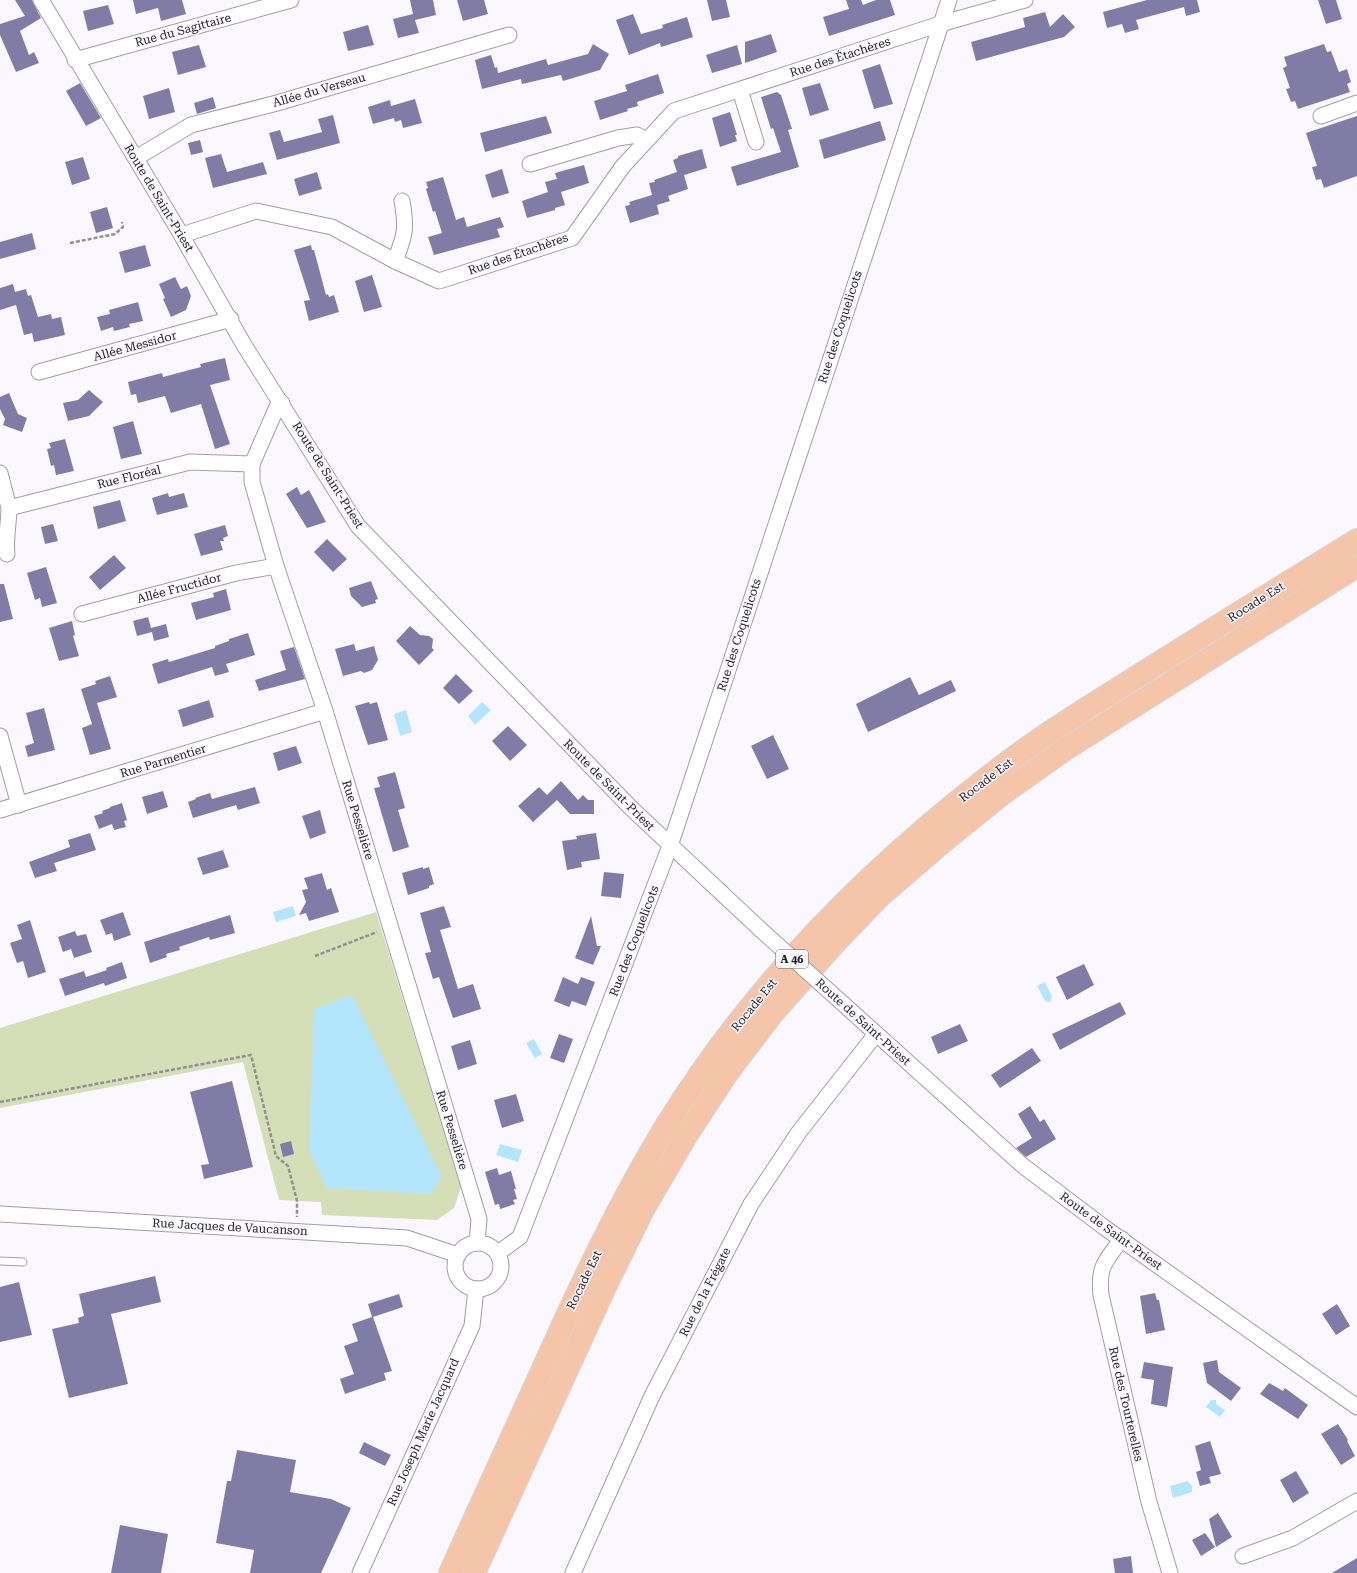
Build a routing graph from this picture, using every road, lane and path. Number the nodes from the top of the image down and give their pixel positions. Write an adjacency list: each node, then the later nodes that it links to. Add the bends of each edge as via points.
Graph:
1 (41, 0): 7 (street, Route de Saint-Priest)
2 (291, 0): 7 (street, Rue du Sagittaire)
3 (949, 0): 5 (street, Rue des Coquelicots)
4 (1025, 0): 5 (street, Rue des Étachères)
5 (940, 24): 8 (street, Rue des Étachères); 35 (street, Rue des Coquelicots)
6 (509, 35): 13 (street, Allée du Verseau, via 192,125)
7 (75, 60): 13 (street, Route de Saint-Priest)
8 (740, 90): 11 (street, Rue des Étachères, via 674,111); 12 (street)
9 (1357, 104): 10 (street)
10 (1321, 116)
11 (647, 140): 14 (street, via 637,135 618,138); 19 (street, Rue des Étachères, via 623,166 572,238 439,281)
12 (756, 142)
13 (136, 158): 17 (street, Route de Saint-Priest)
14 (530, 164)
15 (402, 201): 19 (street, via 406,224)
16 (122, 222): 18 (path, via 123,227 115,234)
17 (182, 235): 19 (street, Rue des Étachères, via 256,211 332,227); 20 (street, Route de Saint-Priest)
18 (70, 243)
19 (395, 261)
20 (231, 319): 21 (street, Allée Messidor); 22 (street, Route de Saint-Priest, via 244,345)
21 (39, 372)
22 (282, 403): 23 (street, Rue Pesselière, via 277,407); 35 (street, Route de Saint-Priest, via 358,526)
23 (252, 464): 25 (street, Rue Floréal, via 190,462); 28 (street, Rue Pesselière, via 252,482)
24 (0, 473): 25 (street)
25 (9, 508): 27 (street)
26 (1357, 540): 53 (highway, Rocade Est / A 46, via 1054,729 995,771 925,827 820,926 714,1055 667,1124 582,1282)
27 (7, 554)
28 (276, 566): 30 (street, Allée Fructidor, via 236,573); 31 (street, Rue Pesselière)
29 (1357, 566): 54 (highway, Rocade Est / A 46, via 1068,748 1002,794 879,897 782,1003 728,1072 686,1136 644,1208)
30 (82, 614)
31 (325, 711): 33 (street, Rue Parmentier); 36 (street, Rue Pesselière)
32 (0, 736): 33 (street)
33 (19, 805): 34 (street, Rue Parmentier)
34 (0, 810)
35 (670, 846): 38 (street, Route de Saint-Priest, bridge); 44 (street, Rue des Coquelicots, via 520,1237)
36 (391, 928): 37 (path); 43 (street, Rue Pesselière, via 479,1219)
37 (315, 956)
38 (876, 1034): 42 (street, Route de Saint-Priest, via 1022,1165); 55 (street, Rue de la Frégate, via 799,1132 751,1204 652,1396)
39 (0, 1102): 41 (path, via 251,1055 276,1156 288,1166 297,1201)
40 (0, 1214): 41 (street, Rue Jacques de Vaucanson)
41 (296, 1230): 45 (street, Rue Jacques de Vaucanson, via 407,1238)
42 (1122, 1239): 49 (street, Route de Saint-Priest); 56 (street, Rue des Tourterelles, via 1101,1266 1101,1295 1149,1502)
43 (477, 1243): 44 (street); 45 (street, via 466,1246)
44 (498, 1253): 48 (street, via 501,1267 499,1275 490,1286)
45 (458, 1255): 48 (street, via 458,1277 469,1287)
46 (0, 1261): 47 (lane)
47 (23, 1262)
48 (476, 1289): 52 (street, Rue Joseph Marie Jacquard, via 472,1326)
49 (1357, 1407)
50 (1357, 1500): 51 (street, via 1293,1538)
51 (1243, 1556)
52 (360, 1573)
53 (450, 1573)
54 (474, 1573)
55 (573, 1573)
56 (1170, 1573)

